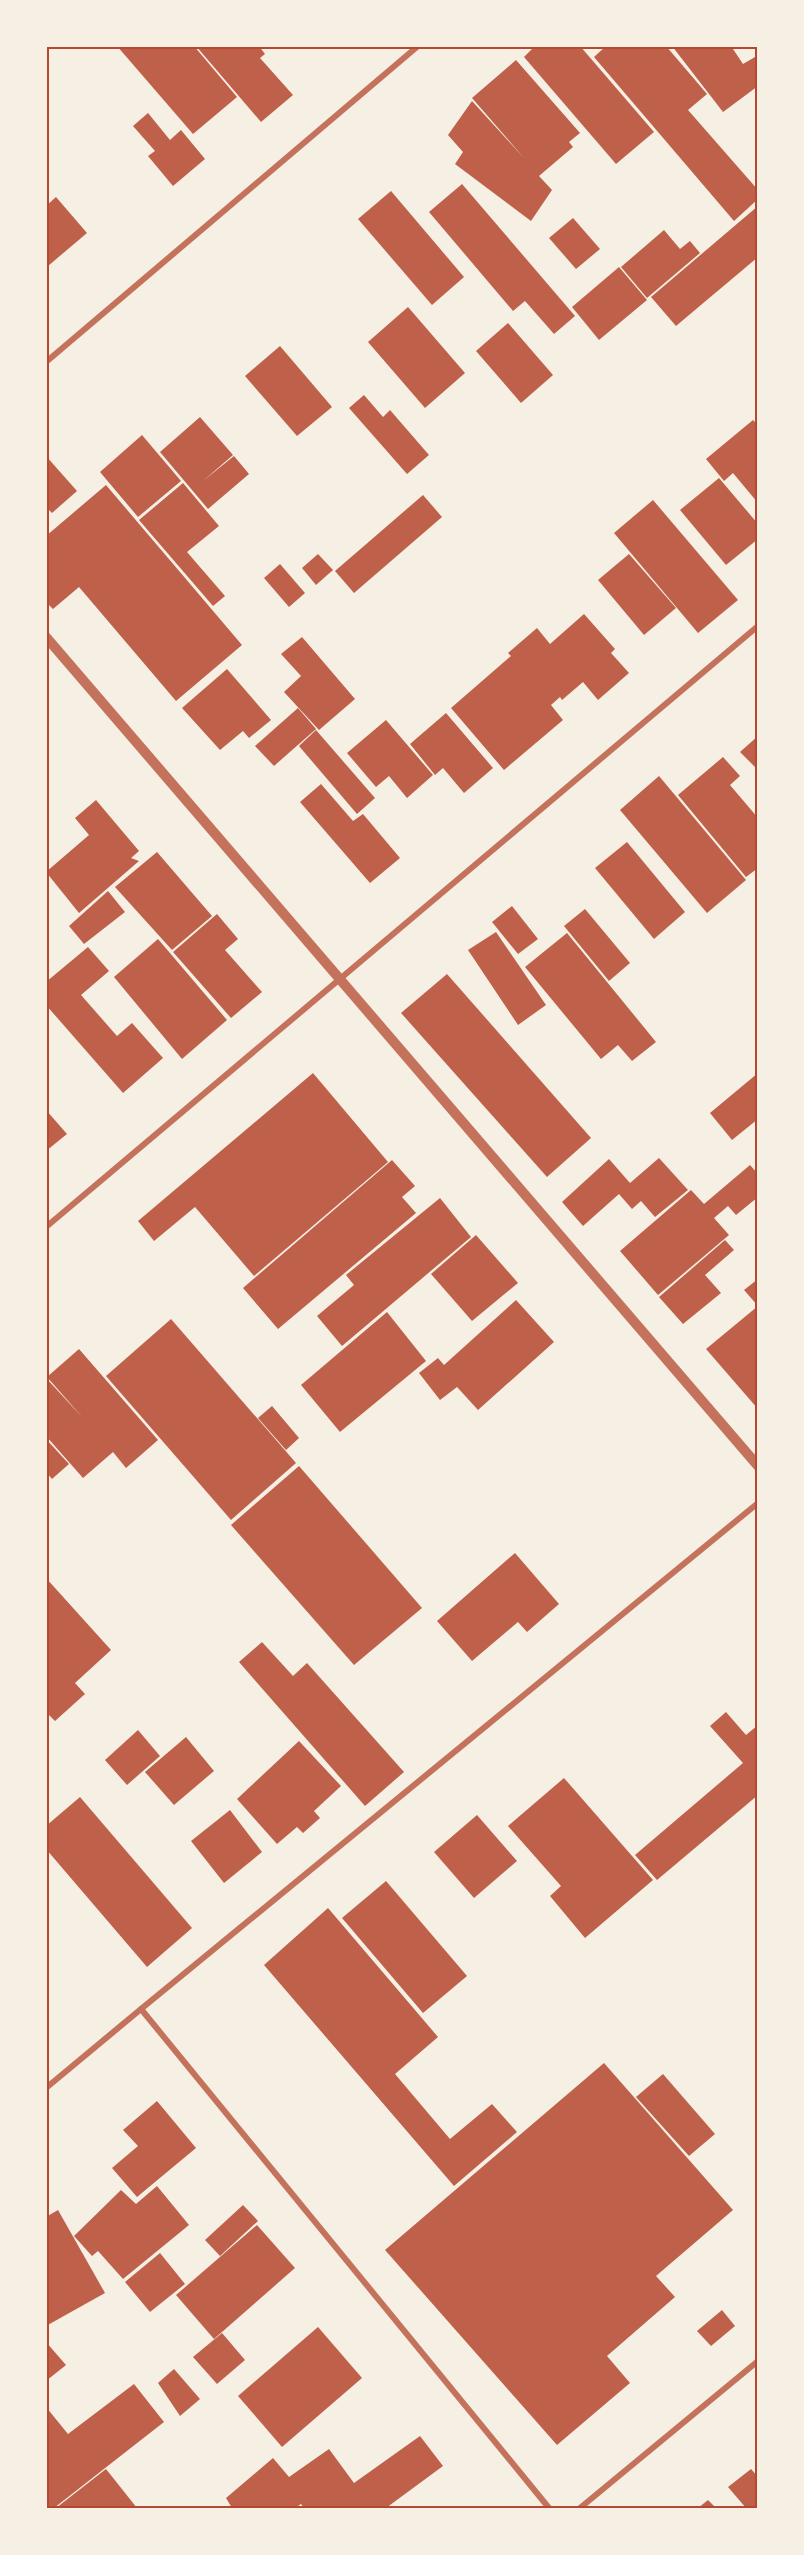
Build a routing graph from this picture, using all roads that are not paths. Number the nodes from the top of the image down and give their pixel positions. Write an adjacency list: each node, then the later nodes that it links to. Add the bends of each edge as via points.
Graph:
1 (418, 46): 2 (street)
2 (46, 362)
3 (758, 626): 5 (street)
4 (46, 637): 5 (street)
5 (338, 979): 6 (street); 7 (street)
6 (46, 1227)
7 (758, 1466)
8 (758, 1503): 9 (street)
9 (141, 2008): 10 (street); 12 (street)
10 (46, 2088)
11 (758, 2361): 13 (street)
12 (549, 2508)
13 (580, 2508)

